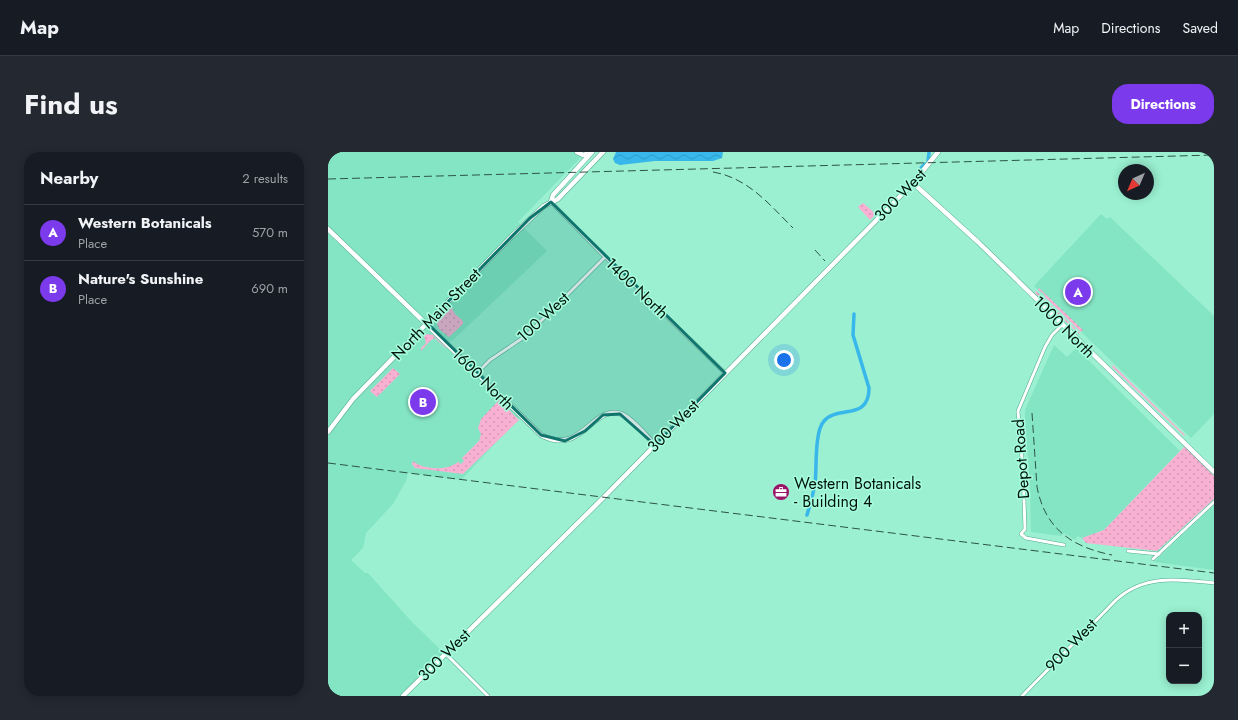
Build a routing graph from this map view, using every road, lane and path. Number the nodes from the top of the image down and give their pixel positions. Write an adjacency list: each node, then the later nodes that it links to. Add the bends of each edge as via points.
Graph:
1 (577, 152): 2 (street, via 583,155)
2 (592, 152): 6 (street, North Main Street, via 553,195)
3 (603, 152): 6 (street, North Main Street, via 558,199)
4 (938, 152): 5 (street, 300 West)
5 (913, 183): 10 (street, 1000 North); 12 (street, 300 West)
6 (551, 202): 8 (street, 1400 North); 9 (street, North Main Street, via 527,221)
7 (328, 229): 9 (street, 1600 North)
8 (605, 257): 11 (street, 100 West, via 527,335 490,360); 12 (street, 1400 North)
9 (427, 323): 11 (street, 1600 North); 13 (street, North Main Street, via 353,399)
10 (1062, 325): 15 (street, 1000 North); 17 (street, Depot Road, via 1045,347 1020,402 1017,415 1025,529 1021,534 1026,538)
11 (477, 373): 14 (street, 1600 North, via 532,427 547,438 565,440 575,437 585,432 603,415 613,413 626,417)
12 (725, 373): 14 (street, 300 West)
13 (328, 432)
14 (655, 445): 22 (street, 300 West)
15 (1214, 472)
16 (1214, 502): 19 (street)
17 (1064, 545)
18 (1128, 551): 19 (street)
19 (1159, 554): 20 (street)
20 (1153, 559)
21 (1214, 583): 25 (street, 900 West, via 1176,579 1137,585 1121,595)
22 (446, 654): 23 (street, 300 West); 24 (street)
23 (403, 696)
24 (488, 696)
25 (1022, 696)

